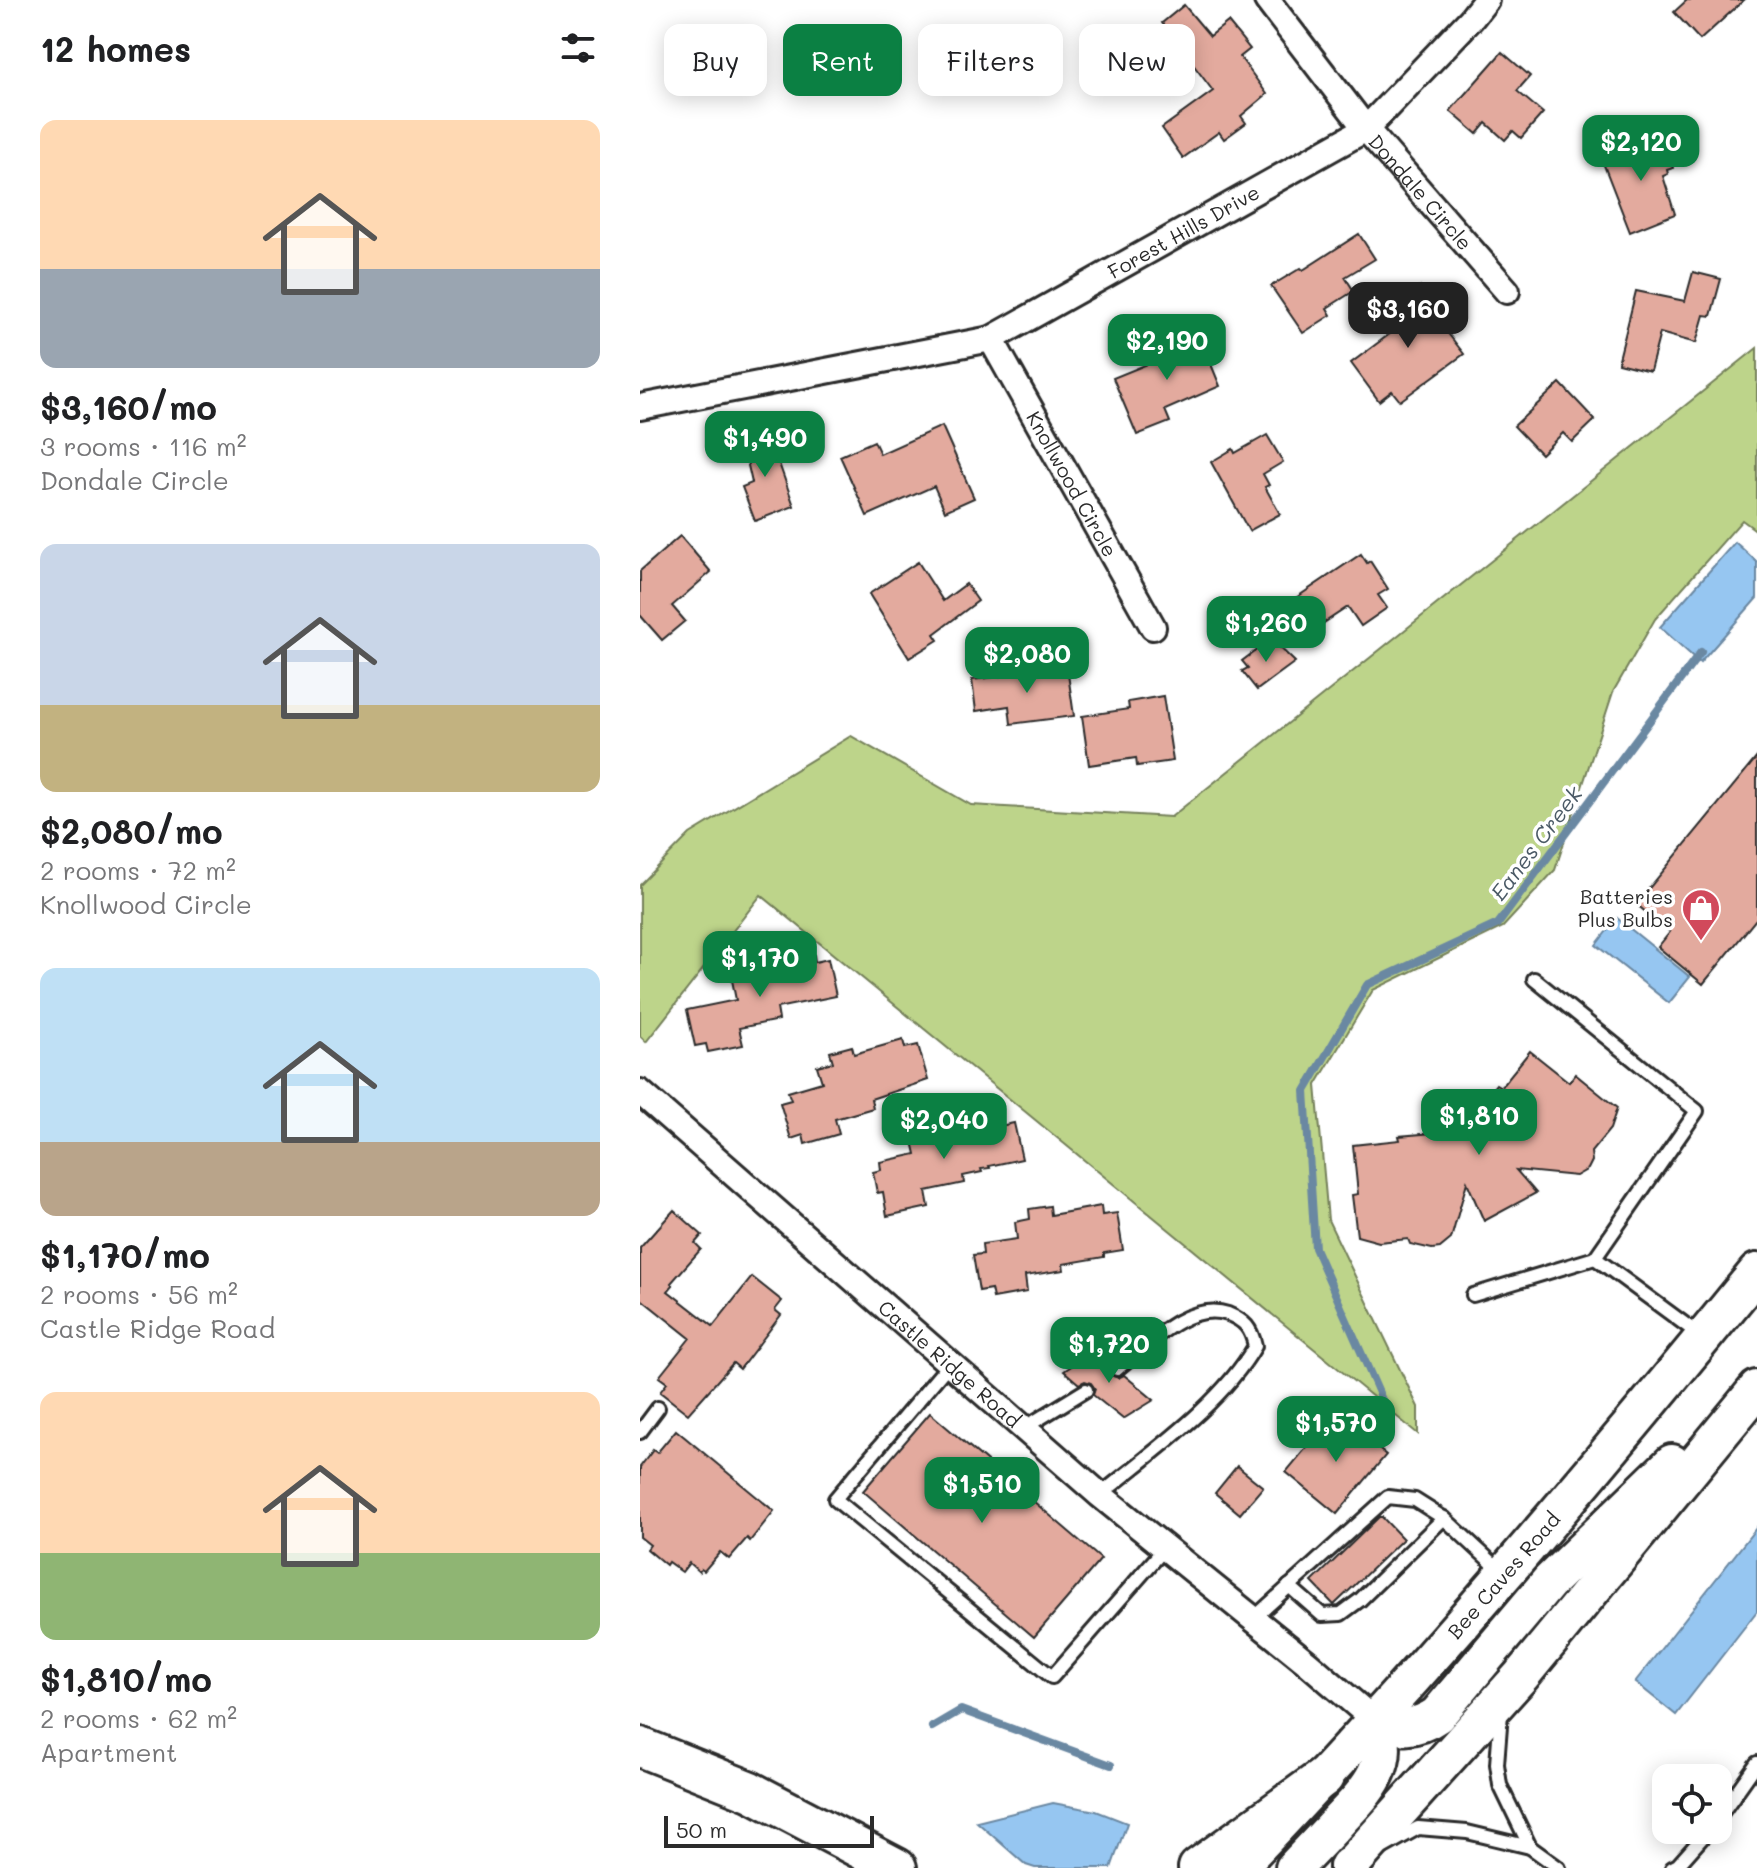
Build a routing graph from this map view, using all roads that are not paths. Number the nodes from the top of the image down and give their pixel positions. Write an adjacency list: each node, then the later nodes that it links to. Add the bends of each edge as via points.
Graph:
1 (1267, 0): 3 (street, Dondale Circle)
2 (1486, 0): 3 (street, Forest Hills Drive)
3 (1366, 129): 4 (street, Dondale Circle); 5 (street, Forest Hills Drive)
4 (1507, 291)
5 (991, 339): 6 (street, Forest Hills Drive); 7 (street, Knollwood Circle)
6 (640, 407)
7 (1153, 627)
8 (1534, 979): 10 (lane, via 1697,1111)
9 (640, 1092): 14 (street, Castle Ridge Road)
10 (1595, 1258): 12 (lane); 13 (lane)
11 (1757, 1272): 13 (main road, Bee Caves Road)
12 (1473, 1295)
13 (1703, 1338): 25 (main road, Bee Caves Road)
14 (949, 1364): 20 (street, Castle Ridge Road); 24 (lane, via 835,1499 1052,1677)
15 (1117, 1369): 22 (lane, via 1193,1315 1221,1312 1242,1319 1255,1346 1244,1365 1188,1423)
16 (1757, 1382): 29 (main road, via 1549,1582 1437,1715 1413,1726)
17 (1757, 1389): 28 (main road)
18 (1086, 1390): 20 (lane)
19 (658, 1408): 21 (lane)
20 (1024, 1428): 22 (street, Castle Ridge Road)
21 (640, 1432)
22 (1100, 1495): 24 (street, Castle Ridge Road)
23 (1444, 1518): 25 (lane); 26 (lane, via 1415,1500 1388,1497); 26 (lane, via 1341,1614 1322,1615)
24 (1164, 1549): 27 (street, Castle Ridge Road)
25 (1504, 1573): 29 (main road, Bee Caves Road)
26 (1289, 1586): 27 (lane)
27 (1253, 1619): 29 (street, Castle Ridge Road)
28 (1502, 1698): 36 (lane, via 1500,1785); 42 (main road)
29 (1375, 1721): 32 (main road, Bee Caves Road); 41 (main road, via 1383,1753 1375,1779)
30 (640, 1747): 34 (highway, via 750,1791)
31 (1757, 1763): 33 (lane)
32 (1324, 1777): 39 (highway); 40 (main road, Bee Caves Road)
33 (1732, 1798)
34 (841, 1838): 37 (highway); 38 (highway)
35 (1697, 1844): 44 (lane)
36 (1530, 1847): 42 (lane, via 1467,1832 1418,1828); 43 (lane)
37 (897, 1868)
38 (926, 1868)
39 (1198, 1868)
40 (1237, 1868)
41 (1294, 1868)
42 (1349, 1868)
43 (1559, 1868)
44 (1672, 1868)

